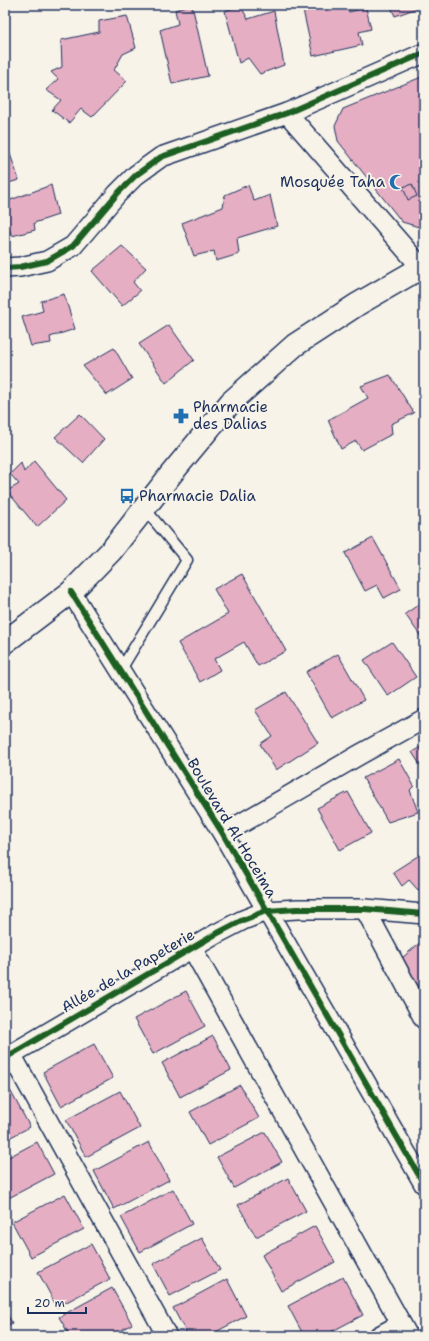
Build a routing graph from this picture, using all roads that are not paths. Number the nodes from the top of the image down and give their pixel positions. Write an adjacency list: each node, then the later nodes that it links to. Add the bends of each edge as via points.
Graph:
1 (424, 53): 2 (street)
2 (287, 113): 3 (street); 4 (street, via 161,157 136,174 73,246 47,261)
3 (423, 266): 5 (main road, via 295,345 230,402)
4 (5, 268)
5 (145, 509): 6 (main road, via 121,540); 8 (lane, via 187,560)
6 (71, 592): 7 (main road); 8 (street, Boulevard Al Hoceima)
7 (5, 642)
8 (120, 671): 10 (street, Boulevard Al Hoceima)
9 (424, 719): 10 (street)
10 (223, 834): 12 (street, Boulevard Al Hoceima)
11 (364, 909): 12 (street, Allée de la Papeterie); 13 (street, Allée de la Papeterie); 15 (street)
12 (266, 911): 14 (street, Allée de la Papeterie, via 243,920); 17 (street, Boulevard Al Hoceima)
13 (424, 914)
14 (192, 948): 16 (street, Allée de la Papeterie); 18 (street)
15 (424, 1019)
16 (8, 1056): 19 (street)
17 (424, 1184)
18 (404, 1330): 20 (street)
19 (167, 1336)
20 (379, 1336)

